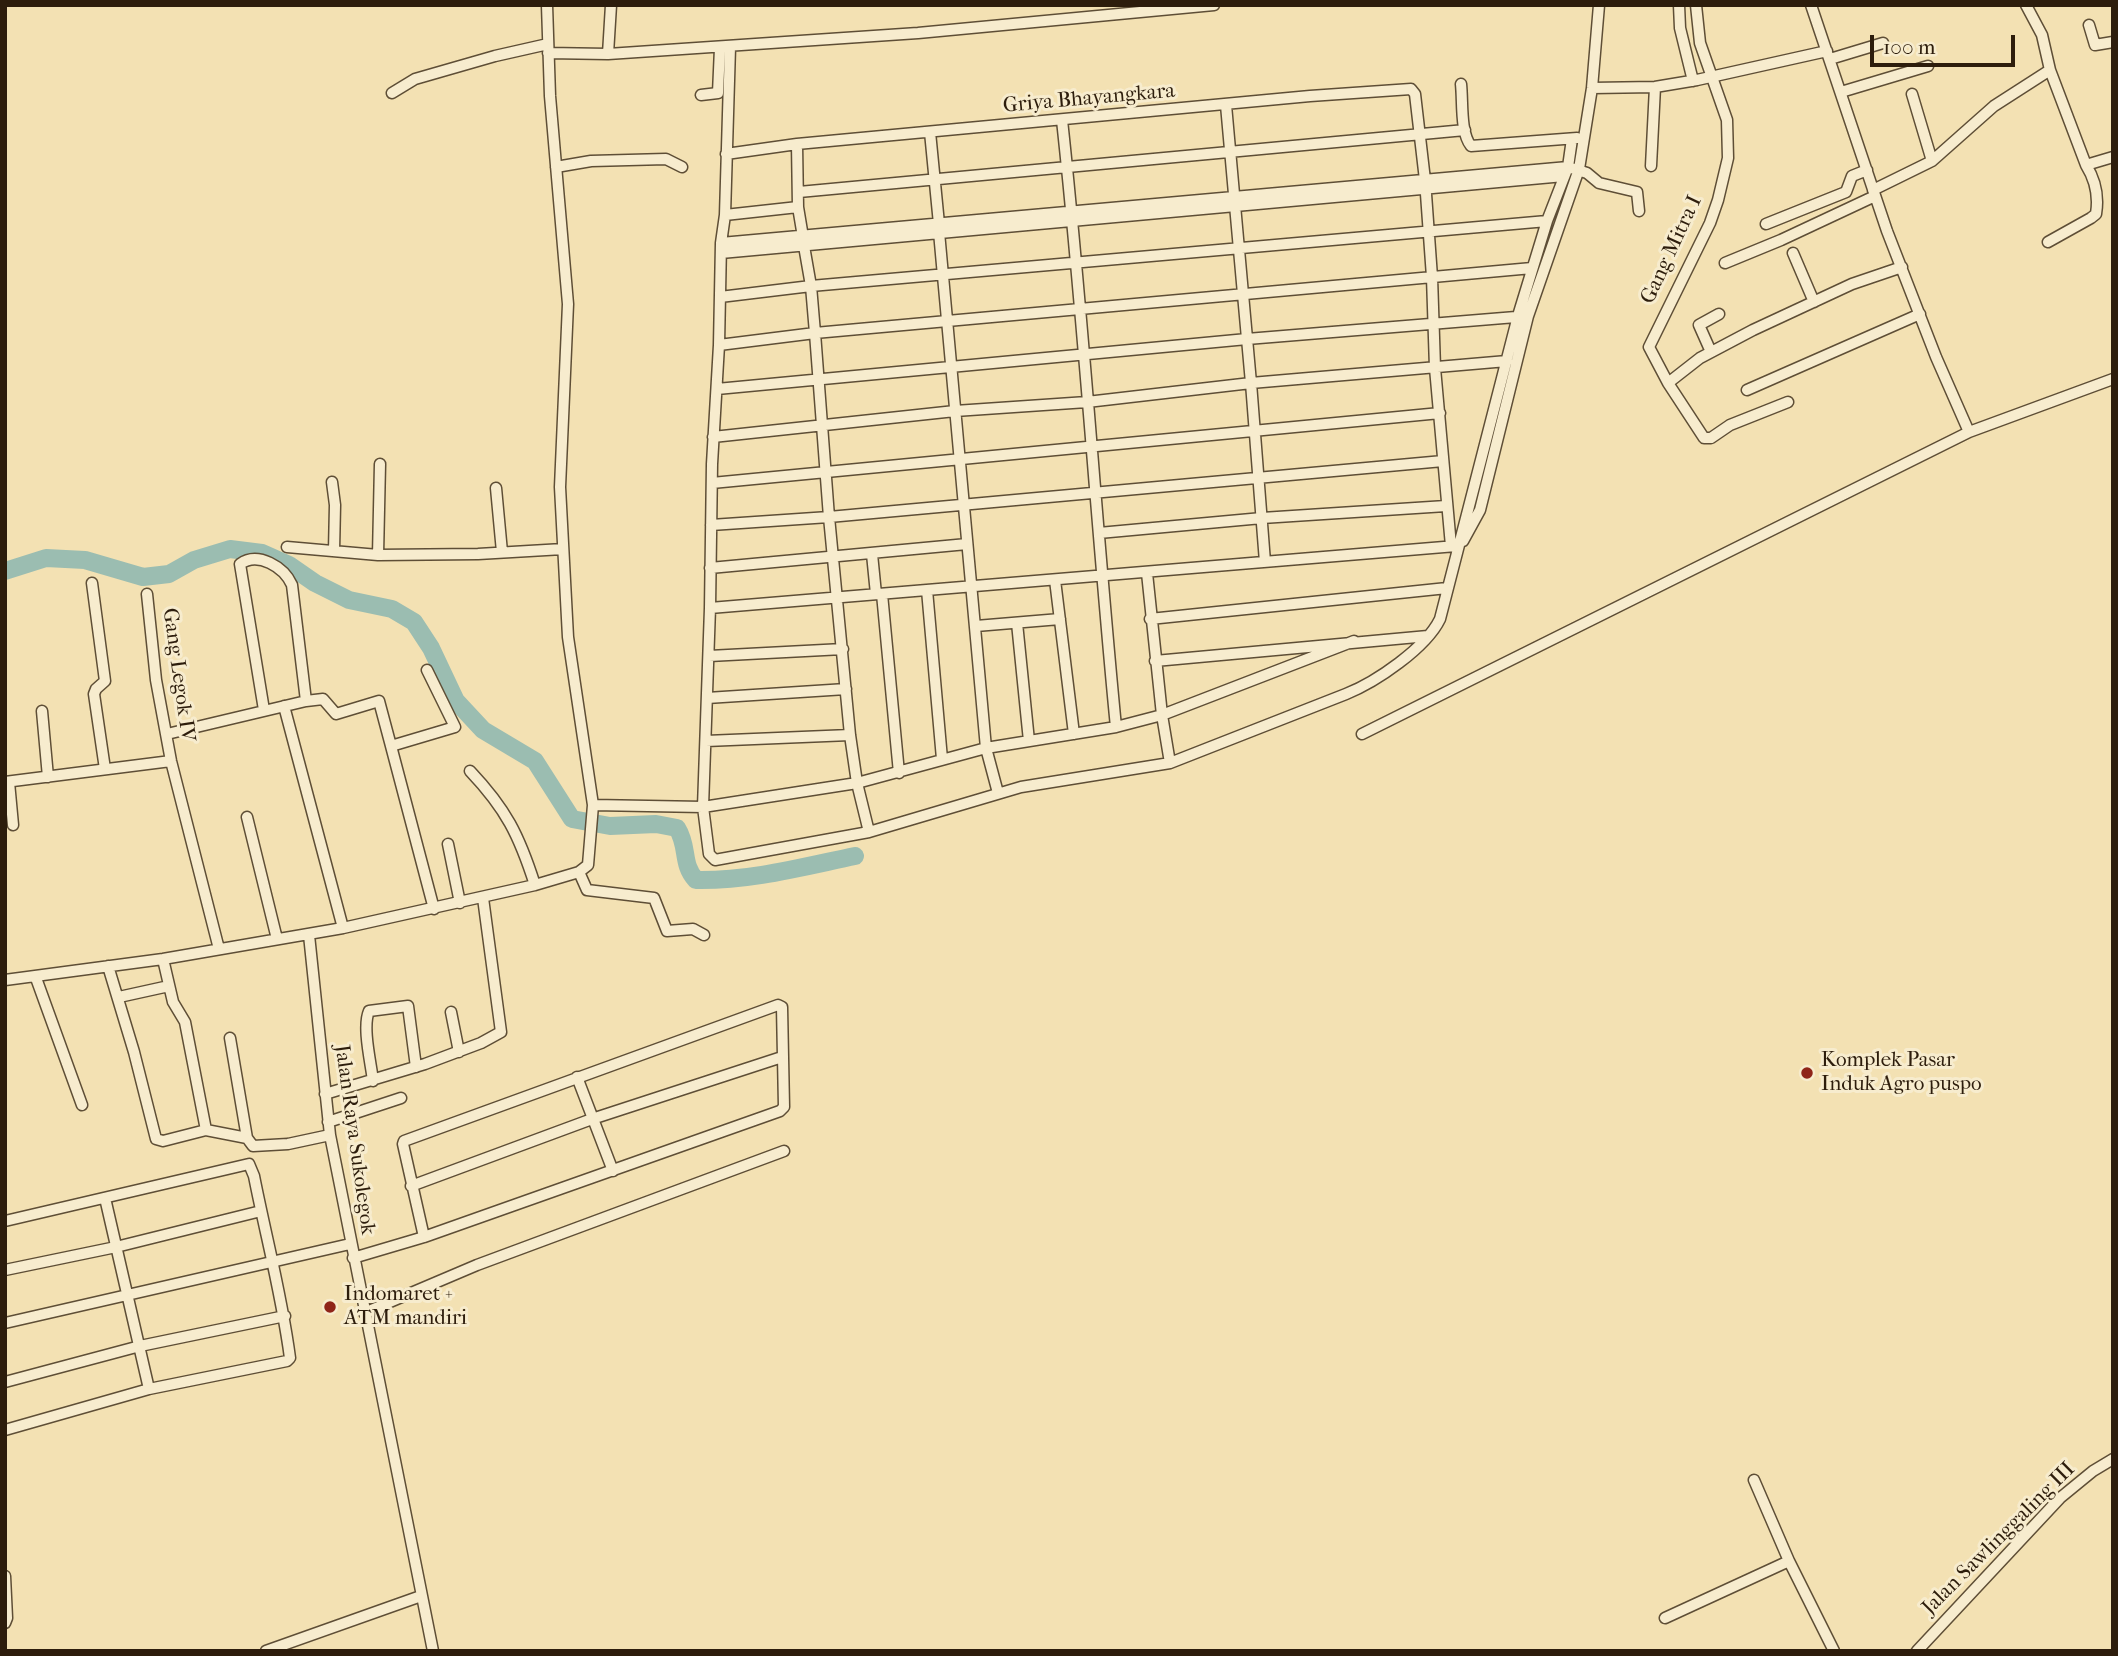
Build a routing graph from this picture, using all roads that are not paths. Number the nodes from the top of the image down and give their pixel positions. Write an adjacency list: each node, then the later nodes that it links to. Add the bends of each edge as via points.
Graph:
1 (547, 5): 13 (street)
2 (611, 5): 14 (street)
3 (1214, 5): 12 (street)
4 (1599, 5): 22 (street)
5 (1679, 5): 19 (street, via 1680,28)
6 (1696, 5): 18 (street, Gang Mitra I, via 1700,43)
7 (1811, 5): 15 (street)
8 (2026, 5): 17 (street, via 2042,35)
9 (2089, 24): 10 (street, via 2095,45)
10 (2113, 42)
11 (1883, 43): 15 (street)
12 (725, 48): 14 (street); 26 (street, via 718,93); 36 (street)
13 (548, 49): 14 (street); 24 (street, via 495,55 415,79); 42 (street)
14 (608, 54)
15 (1829, 55): 18 (street); 23 (street)
16 (1928, 66): 23 (street)
17 (2050, 70): 38 (street, via 1994,106); 40 (street)
18 (1713, 77): 19 (street); 91 (street, Gang Mitra I, via 1727,120 1728,158 1710,223 1649,343)
19 (1695, 81): 21 (street)
20 (1461, 84): 29 (street)
21 (1655, 87): 22 (street); 41 (street)
22 (1592, 88): 32 (street)
23 (1841, 92): 44 (street)
24 (392, 93)
25 (1912, 93): 38 (street)
26 (701, 95)
27 (1226, 105): 28 (street, Griya Bhayangkara); 31 (street, Griya Bhayangkara, via 1408,88 1415,94); 35 (street)
28 (1062, 120): 30 (street, Griya Bhayangkara); 39 (street)
29 (1465, 130): 31 (street); 33 (street, via 1468,144 1474,147)
30 (930, 132): 34 (street, Griya Bhayangkara); 46 (street)
31 (1420, 133): 35 (street); 47 (street)
32 (1584, 138): 33 (street); 45 (street)
33 (1572, 139): 45 (street)
34 (797, 144): 36 (street, Griya Bhayangkara); 48 (street)
35 (1230, 151): 39 (street); 50 (street)
36 (726, 154): 53 (street)
37 (2113, 156): 40 (street)
38 (1932, 161): 49 (street)
39 (1067, 165): 46 (street); 54 (street)
40 (2087, 165): 60 (street, via 2094,177 2096,214)
41 (1651, 166)
42 (556, 167): 43 (street, via 666,159); 121 (street, via 568,304 560,487)
43 (682, 167)
44 (1867, 170): 49 (street); 56 (street, via 1852,176 1846,192)
45 (1570, 171): 47 (street); 52 (street, via 1637,192); 55 (street); 77 (street)
46 (935, 178): 48 (street); 57 (street)
47 (1425, 185): 50 (street); 58 (street)
48 (800, 192): 51 (street)
49 (1874, 193): 65 (street); 66 (street)
50 (1234, 201): 54 (street); 61 (street)
51 (799, 207): 53 (street); 59 (street)
52 (1639, 211)
53 (725, 215): 62 (street)
54 (1072, 217): 57 (street); 64 (street)
55 (1547, 220): 58 (street); 67 (street)
56 (1766, 224)
57 (939, 228): 59 (street); 68 (street)
58 (1428, 231): 61 (street); 69 (street)
59 (803, 242): 62 (street); 70 (street)
60 (2048, 242)
61 (1240, 247): 64 (street); 71 (street)
62 (721, 248): 72 (street)
63 (1793, 253): 73 (street)
64 (1077, 263): 68 (street); 74 (street)
65 (1725, 263)
66 (1902, 267): 73 (street); 76 (street)
67 (1532, 268): 69 (street); 77 (street)
68 (942, 275): 70 (street); 78 (street)
69 (1432, 277): 71 (street); 79 (street)
70 (811, 286): 72 (street); 80 (street)
71 (1244, 294): 74 (street); 81 (street)
72 (720, 297): 82 (street)
73 (1814, 302): 83 (street)
74 (1081, 309): 78 (street); 84 (street)
75 (1719, 314): 83 (street, via 1699,325)
76 (1920, 314): 93 (street); 100 (street)
77 (1523, 316): 79 (street); 85 (street); 120 (street, via 1480,510)
78 (948, 322): 80 (street); 86 (street)
79 (1432, 323): 81 (street); 87 (street)
80 (815, 333): 82 (street); 89 (street)
81 (1247, 339): 84 (street); 90 (street)
82 (719, 345): 92 (street)
83 (1711, 352): 91 (street)
84 (1083, 356): 86 (street); 94 (street)
85 (1507, 361): 87 (street); 120 (street)
86 (952, 368): 89 (street); 96 (street)
87 (1435, 368): 90 (street); 97 (street)
88 (2113, 379): 100 (street)
89 (819, 380): 92 (street); 98 (street)
90 (1251, 383): 94 (street); 99 (street)
91 (1668, 383): 95 (street, via 1704,438)
92 (717, 389): 101 (street)
93 (1747, 390)
94 (1087, 402): 96 (street); 102 (street)
95 (1788, 402)
96 (955, 411): 98 (street); 103 (street)
97 (1440, 412): 99 (street); 104 (street)
98 (821, 425): 101 (street); 106 (street)
99 (1255, 430): 102 (street); 107 (street)
100 (1969, 432): 160 (street)
101 (713, 437): 109 (street)
102 (1092, 446): 103 (street); 111 (street)
103 (958, 459): 106 (street); 112 (street)
104 (1443, 461): 107 (street); 113 (street)
105 (380, 464): 125 (street)
106 (825, 471): 109 (street); 114 (street)
107 (1259, 476): 111 (street); 115 (street)
108 (332, 482): 122 (street)
109 (712, 484): 116 (street)
110 (496, 488): 123 (street)
111 (1095, 493): 112 (street); 117 (street)
112 (963, 503): 114 (street); 118 (street)
113 (1446, 506): 115 (street); 120 (street)
114 (829, 517): 116 (street); 126 (street)
115 (1262, 518): 117 (street); 127 (street)
116 (711, 525): 128 (street)
117 (1099, 533): 130 (street)
118 (967, 544): 124 (street); 133 (street)
119 (287, 547): 122 (street)
120 (1457, 547): 127 (street); 134 (street)
121 (563, 549): 123 (street); 176 (street, via 568,637)
122 (334, 551): 125 (street)
123 (502, 552): 125 (street)
124 (872, 554): 126 (street); 137 (street)
125 (378, 555)
126 (833, 556): 128 (street); 138 (street)
127 (1265, 562): 129 (street)
128 (710, 568): 139 (street)
129 (1147, 573): 130 (street); 141 (street)
130 (1101, 577): 131 (street); 157 (street)
131 (1055, 580): 133 (street); 140 (street)
132 (92, 583): 169 (street, via 105,681 94,694)
133 (971, 587): 135 (street); 143 (street)
134 (1447, 589): 141 (street); 144 (street, via 1440,619)
135 (927, 590): 137 (street); 166 (street)
136 (147, 594): 158 (street, Gang Legok IV)
137 (879, 594): 138 (street); 171 (street)
138 (837, 598): 139 (street); 146 (street)
139 (710, 608): 147 (street)
140 (1060, 619): 142 (street); 159 (street)
141 (1150, 619): 148 (street)
142 (1017, 623): 143 (street); 163 (street)
143 (976, 626): 165 (street)
144 (1428, 636): 145 (street); 168 (street, via 1367,685)
145 (1354, 641): 148 (street); 156 (street)
146 (843, 649): 147 (street); 150 (street)
147 (709, 656): 151 (street)
148 (1155, 662): 156 (street)
149 (427, 670): 164 (street, via 455,727)
150 (846, 689): 151 (street); 161 (street)
151 (707, 698): 162 (street)
152 (306, 701): 153 (street); 154 (street, via 292,585 282,570 257,559 245,561 240,564); 164 (street, via 325,700 337,714 379,701)
153 (284, 706): 154 (street); 187 (street)
154 (264, 710): 158 (street)
155 (42, 711): 172 (street)
156 (1162, 715): 157 (street); 168 (street)
157 (1116, 727): 159 (street)
158 (167, 734): 167 (street, Gang Legok IV)
159 (1073, 734): 163 (street)
160 (1362, 734)
161 (850, 735): 162 (street); 174 (street)
162 (706, 741): 177 (street)
163 (1029, 741): 165 (street)
164 (391, 746): 186 (street)
165 (986, 748): 166 (street); 175 (street)
166 (942, 759): 171 (street)
167 (171, 761): 169 (street); 191 (street, Gang Legok IV)
168 (1170, 763): 175 (street)
169 (105, 769): 172 (street)
170 (471, 771): 183 (street, via 516,831)
171 (899, 773): 174 (street)
172 (48, 777): 173 (street)
173 (7, 782): 179 (street)
174 (857, 783): 177 (street); 180 (street)
175 (998, 793): 180 (street)
176 (593, 805): 177 (street); 182 (street, via 589,861)
177 (703, 807): 180 (street, via 712,859)
178 (247, 817): 190 (street)
179 (13, 825)
180 (869, 832)
181 (448, 844): 185 (street)
182 (579, 872): 183 (street); 189 (street, via 587,890 654,898 667,931 693,929)
183 (535, 885): 184 (street)
184 (483, 898): 185 (street); 200 (street, via 502,1030)
185 (460, 903): 186 (street)
186 (434, 908): 187 (street)
187 (343, 928): 188 (street)
188 (309, 935): 190 (street); 205 (street, Jalan Raya Sukolegok)
189 (704, 935)
190 (277, 939): 191 (street)
191 (219, 949): 192 (street)
192 (163, 959): 193 (street); 196 (street)
193 (108, 966): 194 (street); 197 (street)
194 (36, 978): 195 (street); 207 (street)
195 (5, 980)
196 (169, 986): 197 (street); 210 (street, via 185,1022)
197 (118, 997): 210 (street, via 154,1136 163,1141)
198 (452, 1012): 200 (street)
199 (230, 1038): 212 (street)
200 (459, 1052): 202 (street)
201 (782, 1056): 203 (street, via 782,1007 778,1005); 208 (street); 214 (street, via 784,1107 780,1111)
202 (416, 1067): 204 (street); 204 (street, via 408,1006 369,1011)
203 (577, 1077): 208 (street); 215 (street, via 404,1141)
204 (373, 1081): 205 (street)
205 (326, 1094): 209 (street, Jalan Raya Sukolegok)
206 (401, 1098): 209 (street)
207 (82, 1105)
208 (592, 1119): 214 (street); 215 (street)
209 (328, 1122): 211 (street, Jalan Raya Sukolegok)
210 (206, 1130): 212 (street)
211 (330, 1135): 212 (street, via 264,1147 253,1146); 220 (street, Jalan Raya Sukolegok)
212 (247, 1138)
213 (784, 1151): 226 (street, via 477,1265)
214 (612, 1171): 219 (street)
215 (411, 1186): 219 (street)
216 (105, 1198): 217 (street, via 246,1164 251,1166); 218 (street); 221 (street)
217 (261, 1211): 221 (street); 223 (street)
218 (5, 1221)
219 (424, 1237): 222 (street)
220 (350, 1244): 222 (street, Jalan Raya Sukolegok); 223 (street)
221 (116, 1247): 224 (street); 225 (street)
222 (353, 1258): 226 (street, Jalan Raya Sukolegok)
223 (273, 1261): 225 (street); 227 (street)
224 (5, 1270)
225 (128, 1294): 228 (street); 229 (street)
226 (365, 1313): 237 (street, Jalan Raya Sukolegok)
227 (285, 1316): 229 (street); 231 (street, via 288,1362)
228 (5, 1323)
229 (140, 1346): 230 (street); 231 (street)
230 (5, 1382)
231 (149, 1389): 232 (street)
232 (5, 1430)
233 (2113, 1459): 243 (street, Jalan Sawlinggaling III, via 2060,1498)
234 (1754, 1479): 235 (street)
235 (1789, 1562): 238 (street); 242 (street)
236 (5, 1576): 239 (street)
237 (421, 1596): 240 (street); 241 (street, Jalan Raya Sukolegok)
238 (1665, 1618)
239 (5, 1623)
240 (266, 1651)
241 (433, 1651)
242 (1835, 1651)
243 (1917, 1651)

